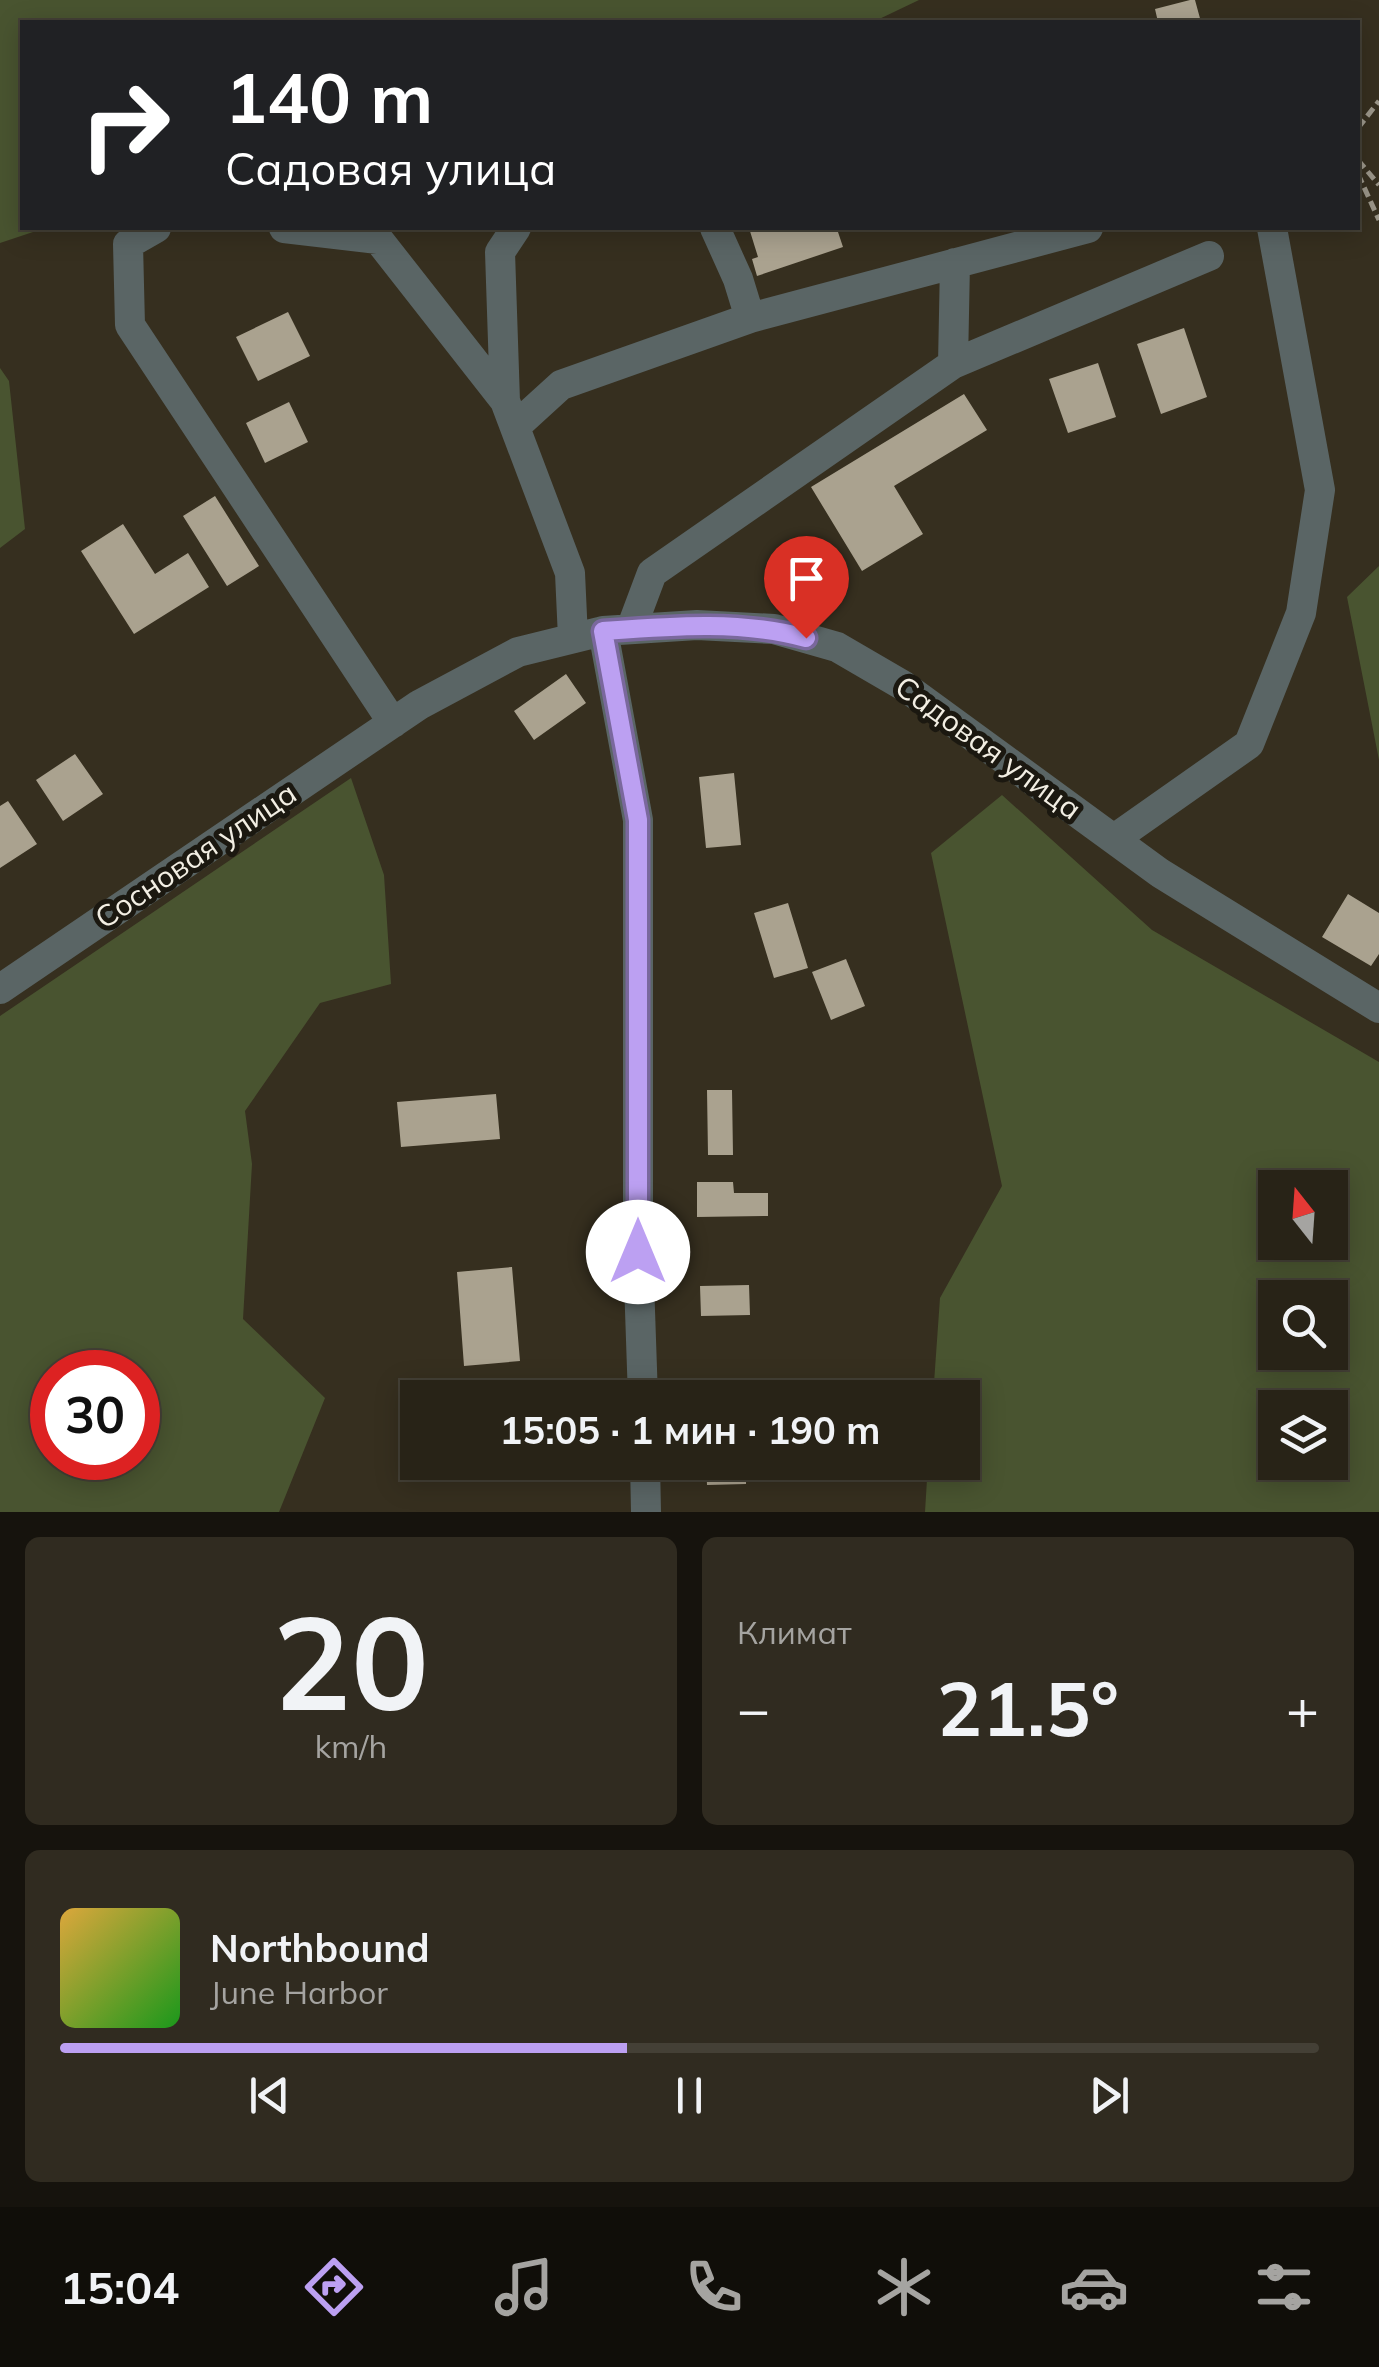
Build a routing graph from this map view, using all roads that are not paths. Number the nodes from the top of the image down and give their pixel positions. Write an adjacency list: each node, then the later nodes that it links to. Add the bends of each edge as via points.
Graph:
1 (152, 230): 14 (street, via 128,244 130,325)
2 (301, 230): 11 (street, via 378,239)
3 (515, 230): 11 (street, via 500,252)
4 (716, 230): 9 (street)
5 (1080, 230): 8 (street)
6 (1272, 230): 15 (street, via 1320,490 1301,613 1249,744)
7 (1209, 256): 10 (street)
8 (956, 263): 9 (street); 10 (street)
9 (750, 318): 11 (street, via 561,386)
10 (953, 364): 12 (street, via 652,573)
11 (510, 414): 13 (street, via 570,573)
12 (617, 630): 13 (street, Садовая улица); 15 (street, Садовая улица, via 774,629 837,646 904,686); 18 (street, via 638,820)
13 (573, 638): 14 (street, Садовая улица, via 518,652)
14 (393, 723): 16 (street, Сосновая улица)
15 (1114, 839): 17 (street, Садовая улица)
16 (0, 989)
17 (1379, 1008)
18 (642, 1380)
19 (645, 1480): 20 (street)
20 (646, 1512)

